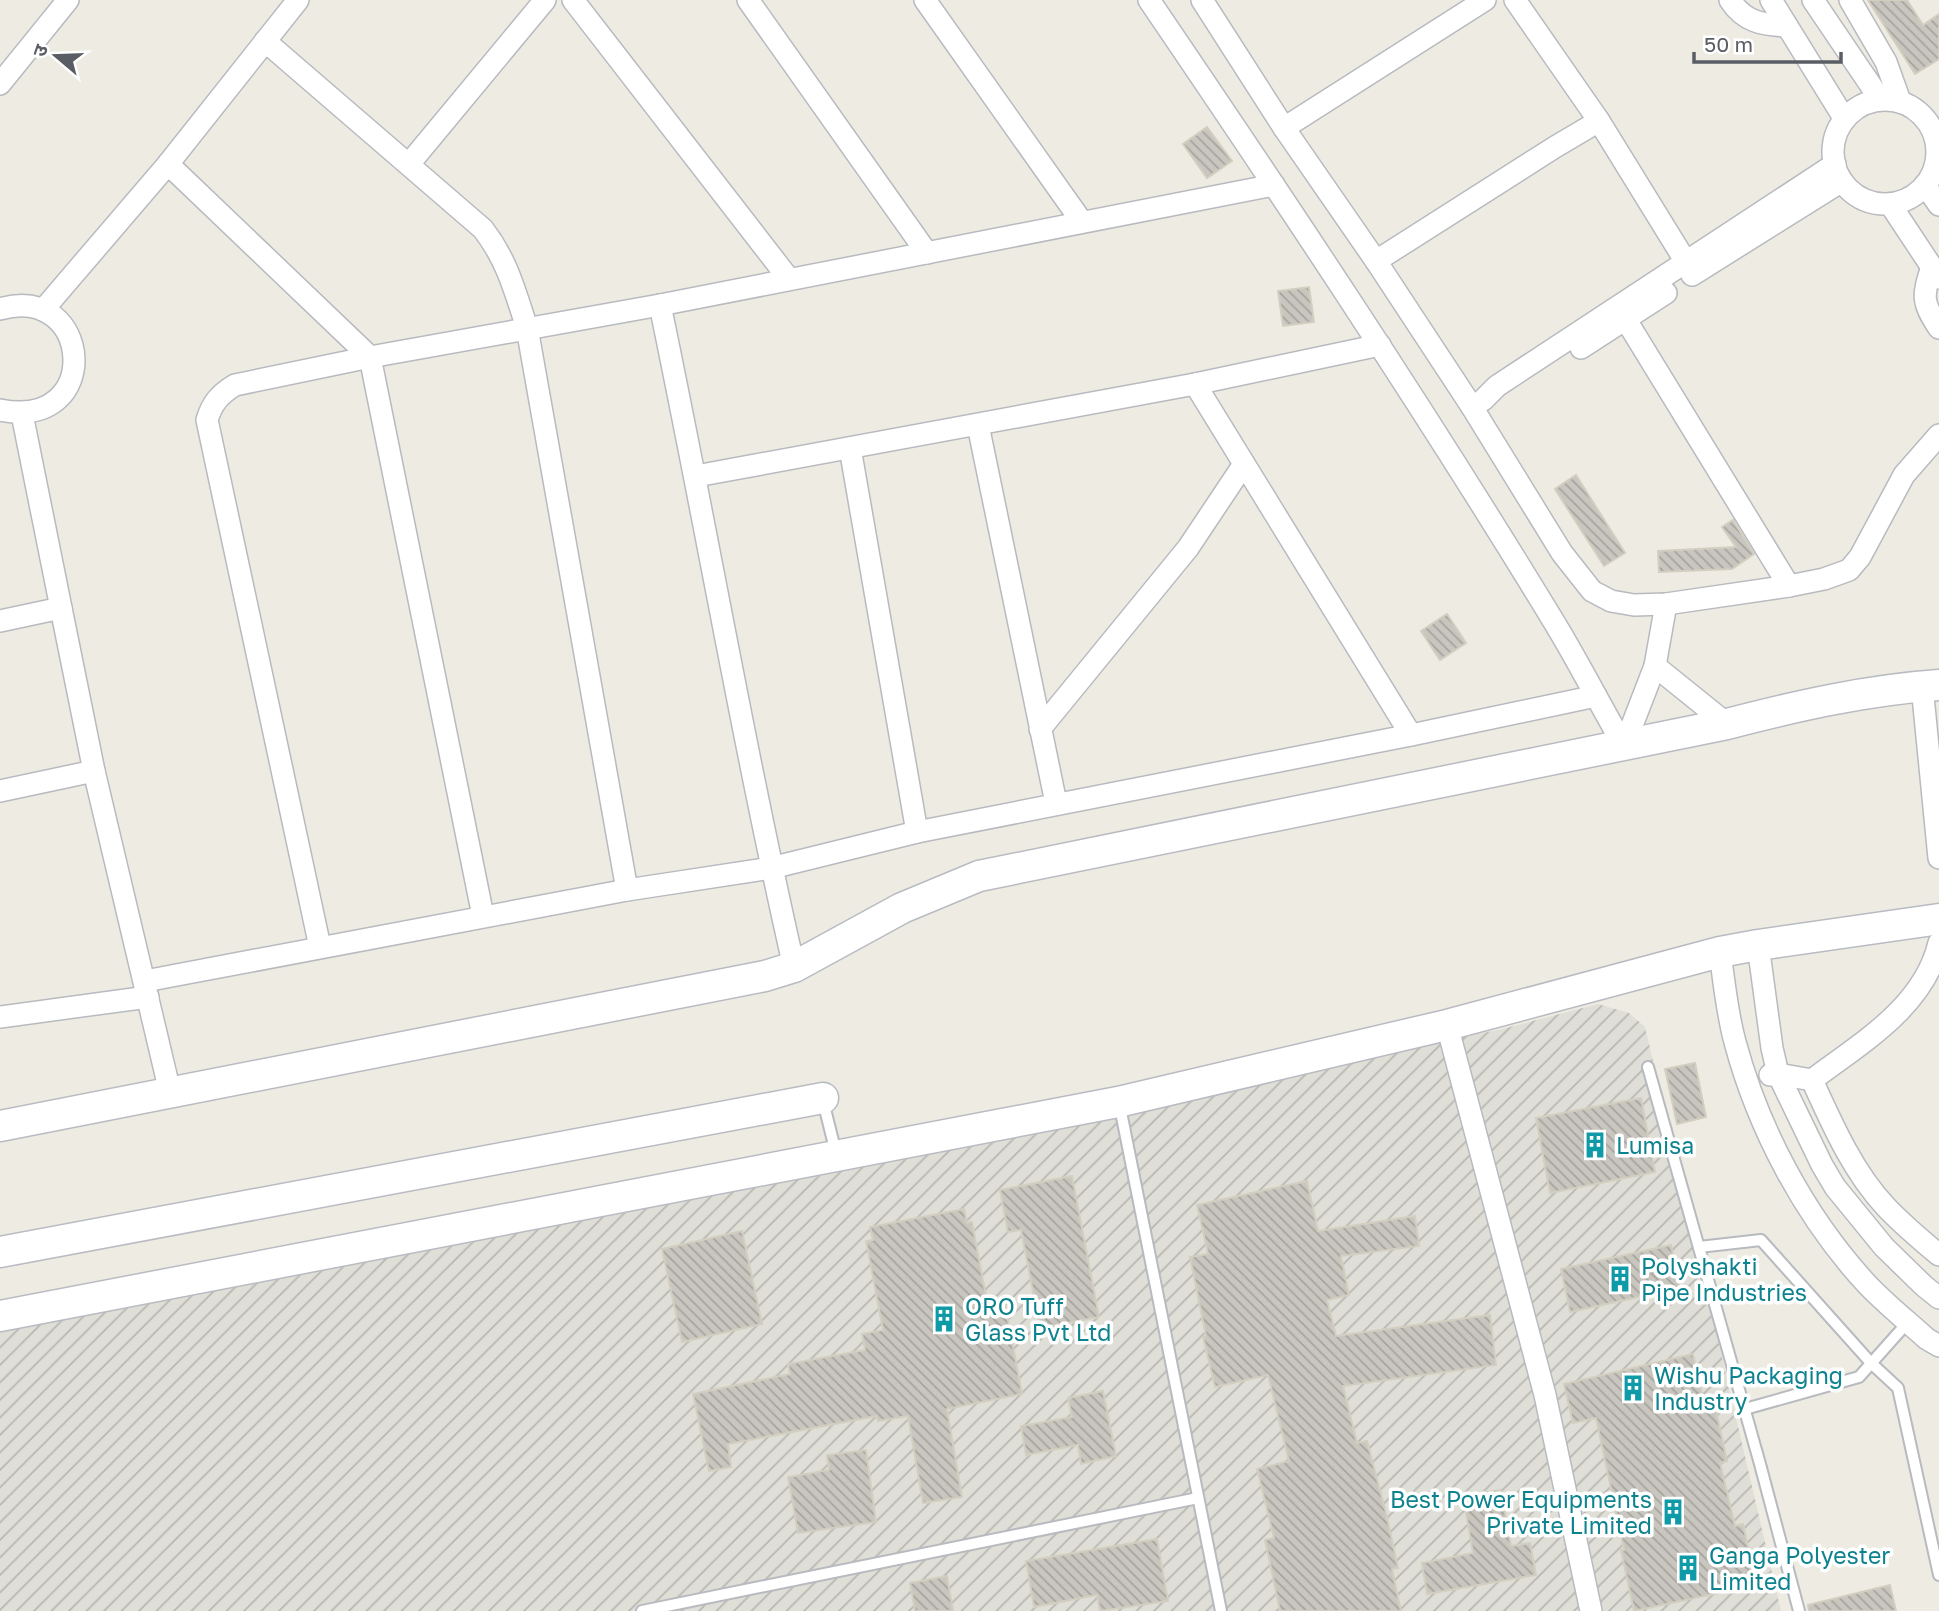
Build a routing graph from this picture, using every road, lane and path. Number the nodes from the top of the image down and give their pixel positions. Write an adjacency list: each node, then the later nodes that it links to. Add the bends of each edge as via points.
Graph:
1 (68, 0): 17 (street)
2 (298, 0): 16 (street)
3 (545, 0): 25 (street)
4 (573, 0): 36 (street)
5 (748, 0): 32 (street)
6 (925, 0): 31 (street)
7 (1149, 0): 27 (street)
8 (1485, 0): 22 (street)
9 (1515, 0): 21 (street)
10 (1730, 0): 15 (street, via 1744,17)
11 (1771, 0): 15 (street)
12 (1813, 0): 18 (street)
13 (1850, 0): 18 (street, via 1886,62)
14 (1210, 3): 22 (street)
15 (1787, 26): 20 (street)
16 (265, 41): 24 (street); 25 (street)
17 (0, 84)
18 (1890, 100): 19 (street); 20 (street, via 1860,105)
19 (1932, 112): 23 (street, via 1931,127)
20 (1844, 118): 26 (street, via 1835,136 1833,157)
21 (1599, 121): 33 (street); 34 (street)
22 (1284, 128): 33 (street)
23 (1938, 146): 28 (street)
24 (168, 164): 39 (street); 44 (street)
25 (409, 164): 41 (street, via 497,247)
26 (1838, 172): 29 (street, via 1852,193 1870,202); 34 (street); 40 (street)
27 (1274, 185): 31 (street); 43 (street)
28 (1926, 185): 29 (street, via 1910,198); 30 (street)
29 (1890, 204): 35 (street)
30 (1939, 205)
31 (1082, 222): 32 (street)
32 (927, 253): 36 (street)
33 (1376, 261): 46 (street)
34 (1686, 262): 46 (street, via 1497,386)
35 (1935, 273): 42 (street, via 1924,294)
36 (789, 279): 37 (street)
37 (660, 305): 41 (street); 53 (street)
38 (0, 309): 39 (street, via 23,305)
39 (43, 310): 48 (street, via 60,322 71,340 75,360 71,380 59,398 42,410)
40 (1626, 320): 46 (street, via 1504,396); 54 (street)
41 (527, 328): 44 (street); 71 (street)
42 (1939, 328)
43 (1380, 345): 45 (street); 60 (street, via 1553,619)
44 (370, 357): 72 (street); 76 (street, via 235,385 211,405 207,420)
45 (1195, 384): 49 (street); 52 (street)
46 (1478, 404): 55 (street, via 1562,553 1592,591 1611,601)
47 (0, 410): 48 (street)
48 (22, 414): 56 (street)
49 (978, 425): 51 (street); 62 (street)
50 (1939, 435): 54 (street, via 1904,475 1849,570)
51 (850, 448): 53 (street); 68 (street)
52 (1244, 464): 62 (street, via 1188,548); 63 (street)
53 (696, 476): 70 (street)
54 (1789, 586): 55 (street)
55 (1666, 604): 58 (street)
56 (61, 608): 57 (street); 65 (street)
57 (0, 621)
58 (1655, 666): 61 (street); 64 (street)
59 (1931, 685): 61 (main road); 69 (street)
60 (1596, 696): 63 (street); 64 (street)
61 (1727, 724): 64 (main road)
62 (1040, 729): 67 (street)
63 (1411, 735): 67 (street)
64 (1624, 746): 78 (main road, via 979,876 902,908)
65 (94, 771): 66 (street); 79 (street)
66 (0, 790)
67 (1056, 803): 68 (street)
68 (917, 832): 70 (street)
69 (1939, 858)
70 (771, 868): 71 (street); 78 (street)
71 (627, 890): 72 (street)
72 (483, 916): 76 (street)
73 (1939, 919): 75 (main road)
74 (1939, 943): 85 (street, via 1935,961 1910,1001)
75 (1758, 944): 77 (main road); 83 (street)
76 (320, 947): 79 (street)
77 (1720, 952): 81 (main road); 84 (street, via 1734,1041)
78 (794, 967): 86 (main road)
79 (147, 989): 80 (street); 86 (street)
80 (0, 1017)
81 (1447, 1025): 88 (main road); 104 (street, via 1545,1395)
82 (1648, 1067): 91 (lane)
83 (1778, 1074): 84 (street); 85 (street); 94 (street, via 1835,1187 1884,1247)
84 (1747, 1079): 96 (street, via 1786,1172 1843,1256)
85 (1812, 1080): 93 (street, via 1835,1131 1874,1193)
86 (170, 1092): 89 (main road)
87 (823, 1098): 90 (lane); 92 (main road)
88 (1118, 1102): 90 (main road); 100 (lane)
89 (0, 1126)
90 (837, 1156): 95 (main road)
91 (1699, 1247): 98 (lane, via 1761,1240); 99 (lane)
92 (0, 1252)
93 (1939, 1255)
94 (1939, 1298)
95 (0, 1316)
96 (1908, 1322): 97 (street); 98 (lane)
97 (1939, 1346)
98 (1871, 1363): 99 (lane, via 1859,1377); 101 (lane, via 1898,1388)
99 (1745, 1409): 105 (lane)
100 (1198, 1498): 102 (lane); 103 (lane)
101 (1939, 1575)
102 (642, 1611)
103 (1220, 1611)
104 (1591, 1611)
105 (1799, 1611)

